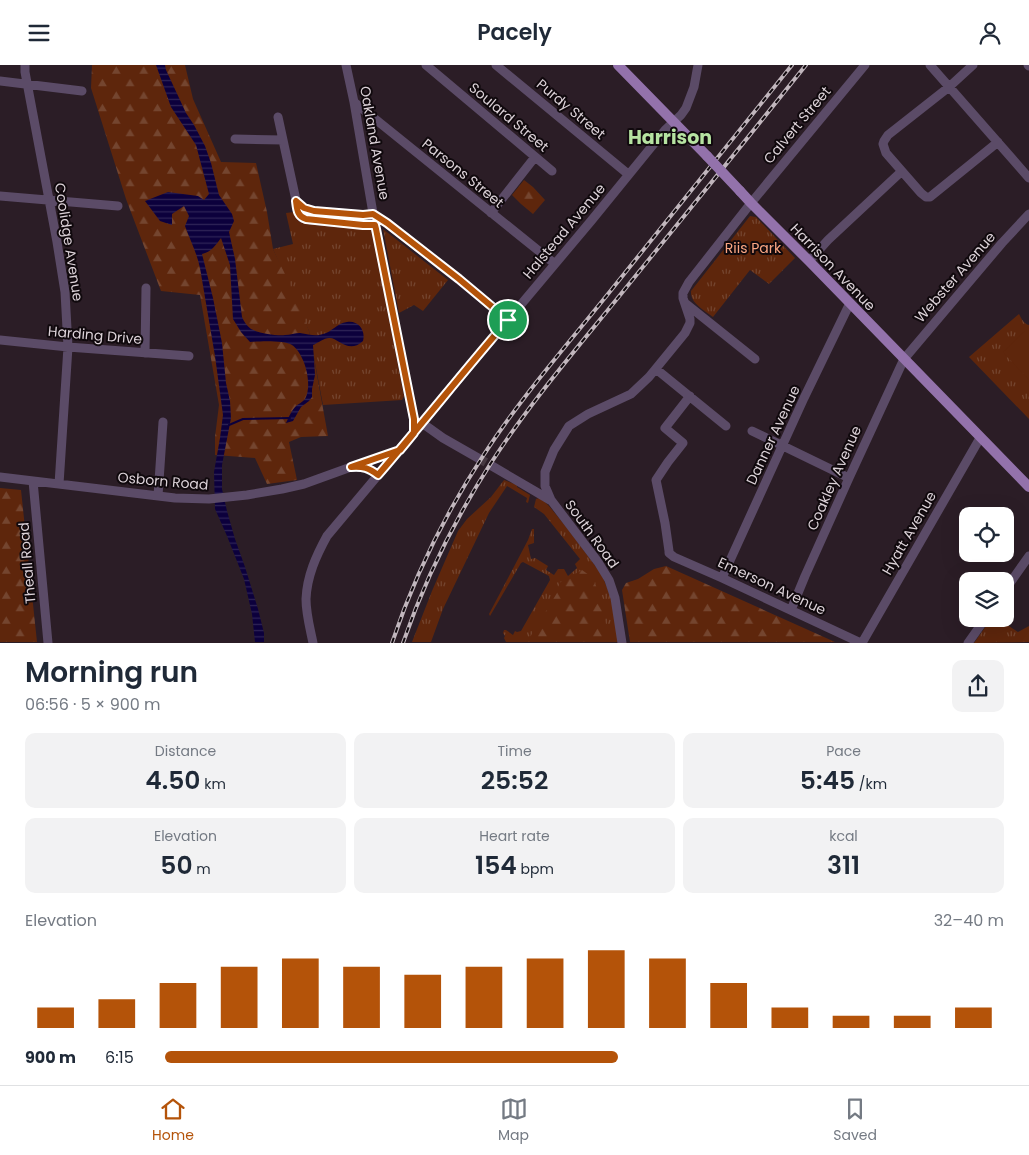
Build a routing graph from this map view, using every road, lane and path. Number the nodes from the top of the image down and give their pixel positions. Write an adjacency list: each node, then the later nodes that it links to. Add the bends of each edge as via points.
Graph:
1 (25, 65): 12 (street, Coolidge Avenue)
2 (346, 65): 15 (street, Oakland Avenue)
3 (426, 65): 21 (street, Soulard Street)
4 (496, 65): 10 (street, Purdy Street)
5 (618, 65): 17 (main road, Harrison Avenue)
6 (698, 65): 17 (street, Halstead Avenue, via 686,108)
7 (865, 65): 28 (street, Calvert Street)
8 (930, 65): 13 (street)
9 (973, 65): 13 (street)
10 (506, 68): 24 (street, Purdy Street)
11 (0, 81): 12 (street)
12 (28, 85): 14 (street); 27 (street, Coolidge Avenue)
13 (949, 87): 20 (street); 23 (street, via 884,141 886,153)
14 (82, 91)
15 (354, 102): 31 (street, Parsons Street); 32 (street, Oakland Avenue)
16 (278, 117): 19 (street)
17 (674, 121): 24 (street, Halstead Avenue); 28 (main road, Harrison Avenue, bridge)
18 (235, 139): 19 (street)
19 (283, 141): 29 (street)
20 (998, 142): 23 (street, via 930,197 926,197); 25 (street)
21 (535, 157): 22 (street, Soulard Street); 31 (street)
22 (552, 171)
23 (902, 171): 35 (street)
24 (628, 174): 36 (street, Halstead Avenue)
25 (1029, 178)
26 (0, 195): 27 (street)
27 (49, 199): 30 (street); 42 (street, Coolidge Avenue, via 65,292)
28 (751, 203): 35 (main road, Harrison Avenue); 38 (street, Calvert Street, via 686,288)
29 (296, 205): 32 (street, via 314,211); 34 (street, via 302,218)
30 (118, 206)
31 (491, 213): 36 (street, Parsons Street)
32 (373, 214): 34 (street, Oakland Avenue); 40 (street)
33 (1029, 214): 46 (street, Webster Avenue)
34 (375, 225): 53 (street, Oakland Avenue, via 414,419)
35 (809, 261): 39 (main road, Harrison Avenue)
36 (555, 264): 40 (street, Halstead Avenue)
37 (146, 288): 43 (street)
38 (685, 303): 45 (street); 47 (street, via 690,319 688,328)
39 (850, 303): 46 (main road, Harrison Avenue); 55 (street, Danner Avenue)
40 (508, 320): 50 (street, Halstead Avenue)
41 (0, 340): 42 (street, Harding Drive)
42 (68, 347): 43 (street, Harding Drive); 64 (street, Coolidge Avenue)
43 (145, 353): 44 (street, Harding Drive)
44 (189, 356)
45 (754, 359)
46 (904, 359): 54 (main road, Harrison Avenue); 62 (street, Coakley Avenue)
47 (656, 369): 48 (street); 67 (street, via 631,394 569,426 545,472 545,487)
48 (690, 396): 51 (street); 70 (street, Emerson Avenue, via 665,428 683,443 668,461 656,484 671,555)
49 (163, 422): 66 (street)
50 (422, 423): 53 (street, Halstead Avenue); 57 (street)
51 (726, 426)
52 (752, 431): 55 (street)
53 (414, 433): 56 (street, Halstead Avenue)
54 (980, 438): 65 (main road, Harrison Avenue); 76 (street, Hyatt Avenue)
55 (783, 446): 62 (street); 70 (street, Danner Avenue)
56 (400, 450): 59 (street, Osborn Road); 60 (street, Halstead Avenue)
57 (478, 459)
58 (492, 466): 67 (street)
59 (351, 467): 60 (street, via 364,467); 66 (street, Osborn Road, via 282,489 226,498)
60 (378, 475): 74 (street, Halstead Avenue, via 327,536 312,567 306,599)
61 (0, 477): 63 (street, Osborn Road)
62 (848, 477): 71 (street, Coakley Avenue)
63 (32, 481): 64 (street, Osborn Road); 73 (street, Theall Road)
64 (59, 484): 66 (street, Osborn Road)
65 (1029, 487)
66 (158, 496)
67 (551, 500): 75 (street, South Road, via 609,580)
68 (1029, 556): 69 (street)
69 (1014, 577)
70 (722, 578): 71 (street, Emerson Avenue)
71 (791, 610): 76 (street, Emerson Avenue)
72 (979, 627): 77 (street)
73 (48, 643)
74 (312, 643)
75 (622, 643)
76 (861, 643)
77 (968, 643)

